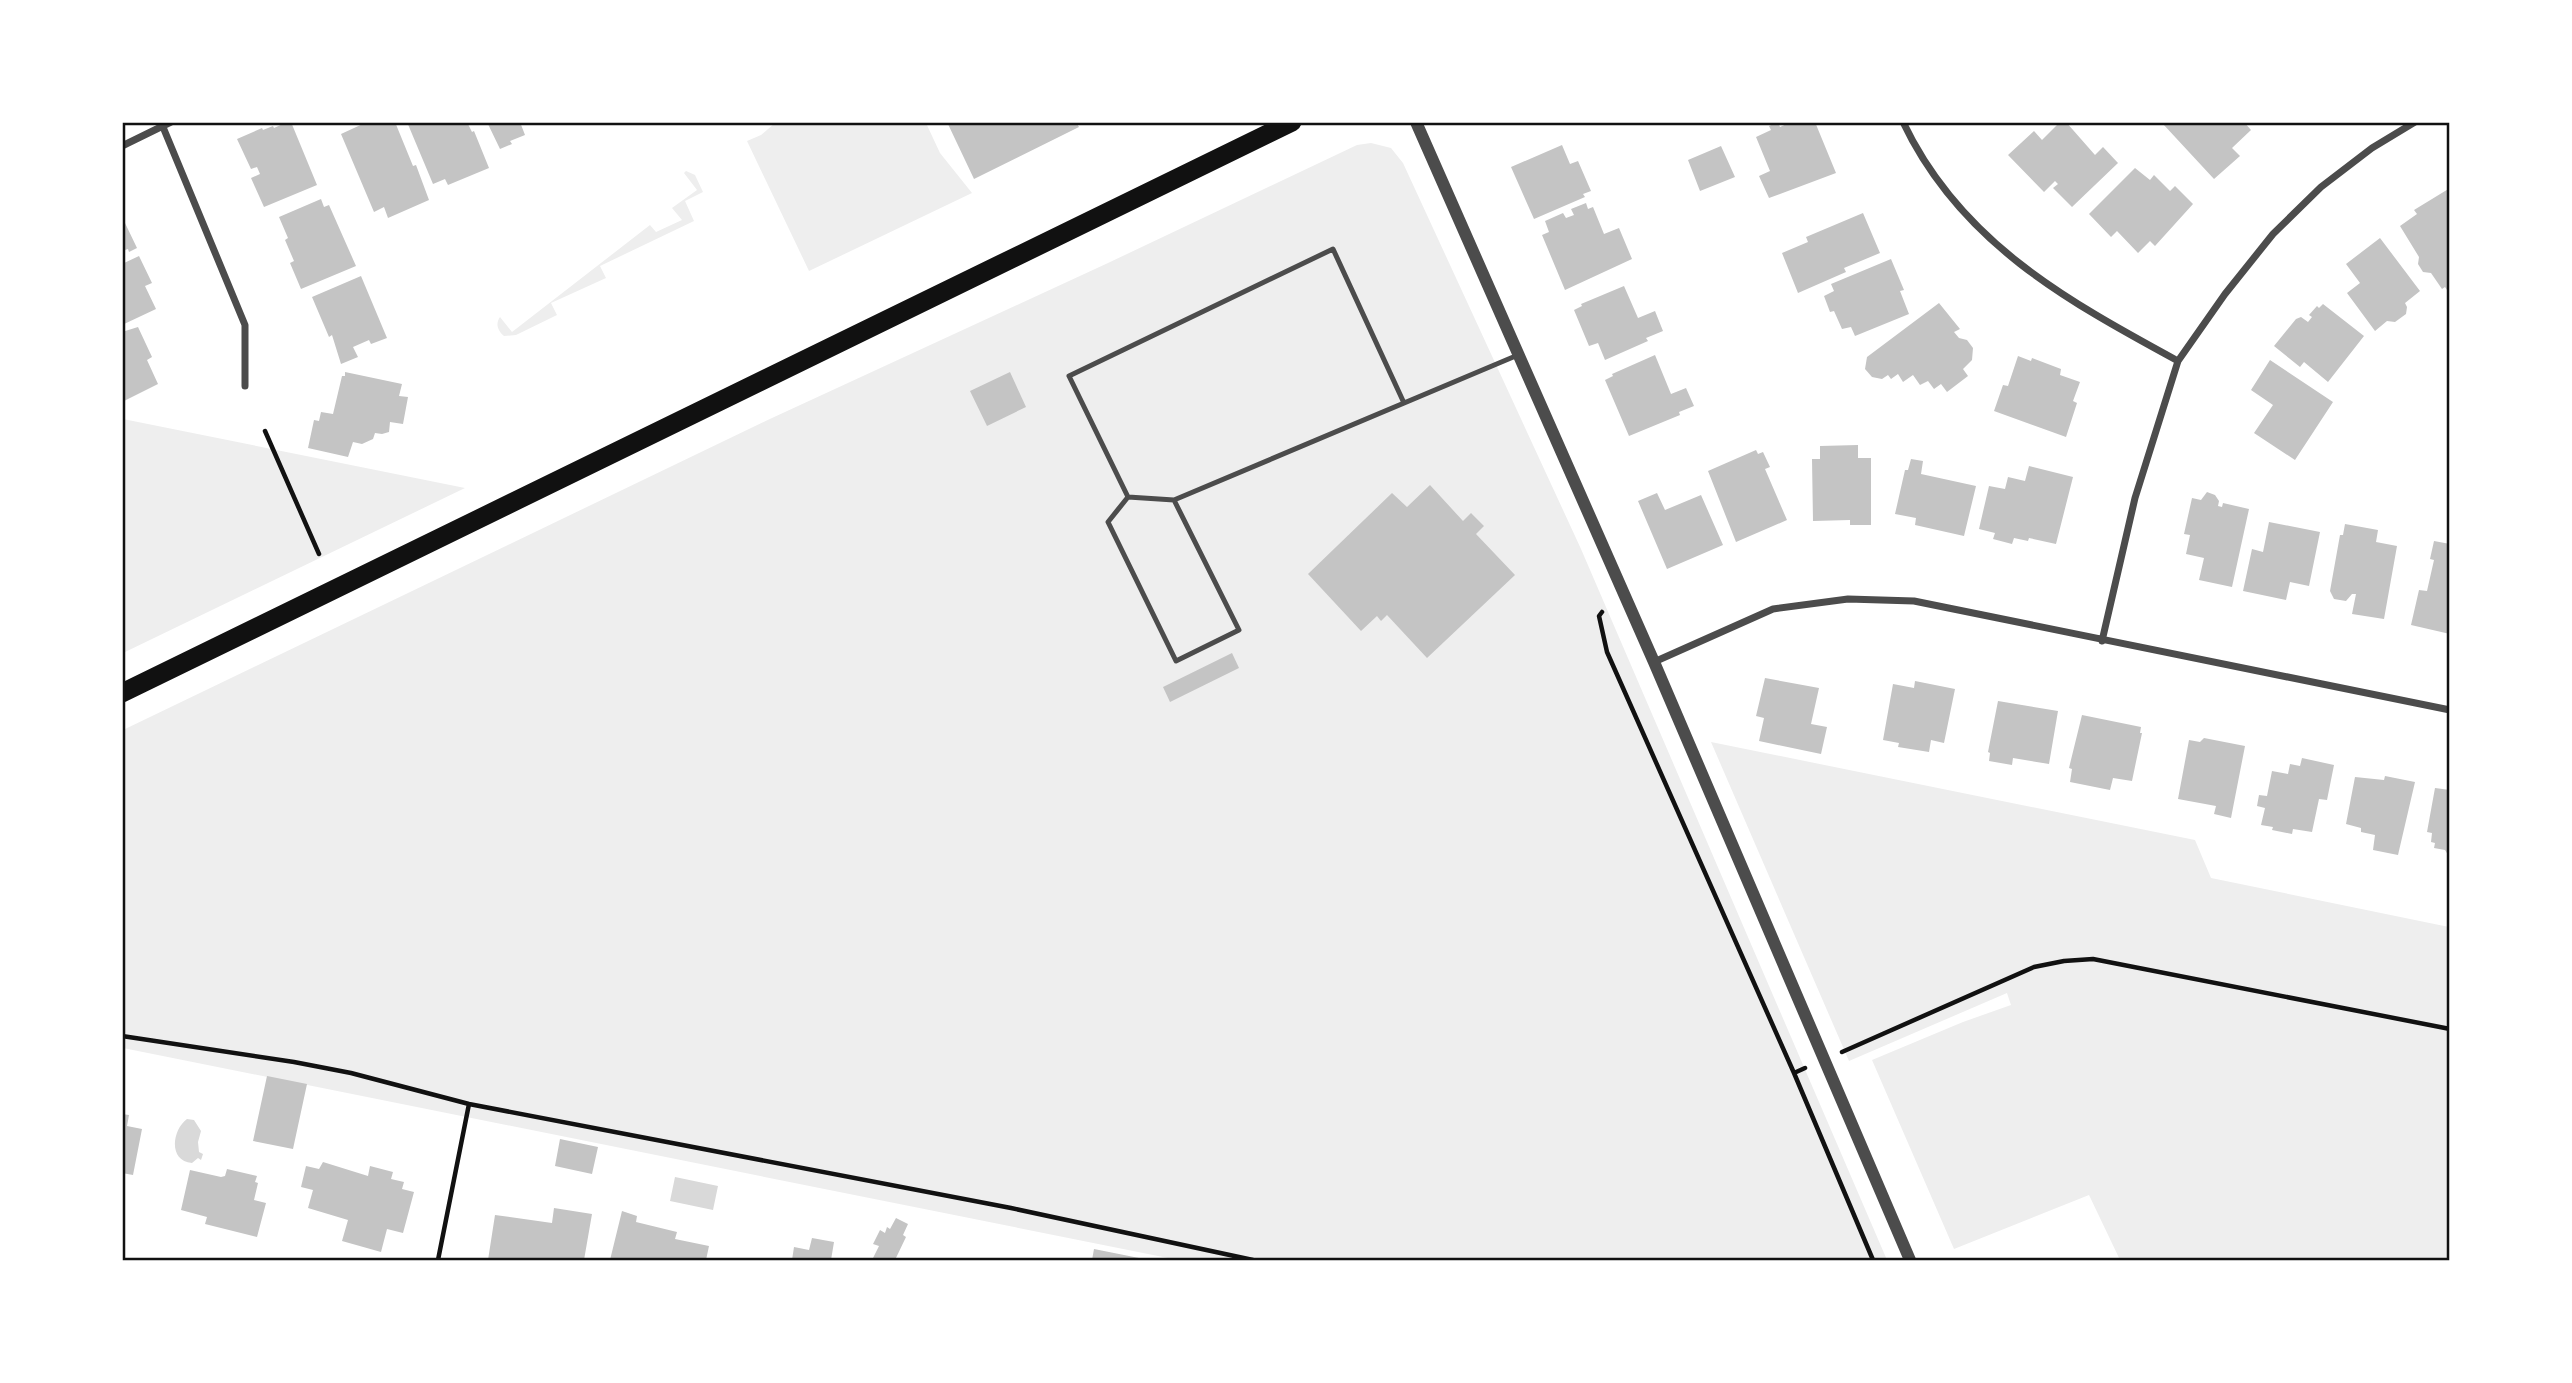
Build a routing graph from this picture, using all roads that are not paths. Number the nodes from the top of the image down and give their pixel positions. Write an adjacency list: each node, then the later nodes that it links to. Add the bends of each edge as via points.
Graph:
1 (172, 122): 6 (street)
2 (1292, 122): 16 (highway)
3 (1416, 122): 8 (street)
4 (1903, 122): 9 (street, via 1919,156 1964,215 2022,267 2079,307)
5 (2415, 122): 9 (street, via 2321,187 2273,234)
6 (163, 127): 7 (street); 10 (street, via 245,325)
7 (122, 146)
8 (1518, 355): 11 (lane); 15 (street)
9 (2178, 361): 14 (street, via 2135,498)
10 (245, 386)
11 (1404, 403): 12 (lane, via 1333,249 1069,376); 13 (lane)
12 (1128, 497): 13 (lane); 13 (lane, via 1108,522 1176,661 1239,630)
13 (1174, 500)
14 (2102, 641): 15 (street, via 1914,601 1848,598 1773,609); 17 (street)
15 (1654, 662): 18 (street)
16 (122, 693)
17 (2449, 710)
18 (1910, 1261)

